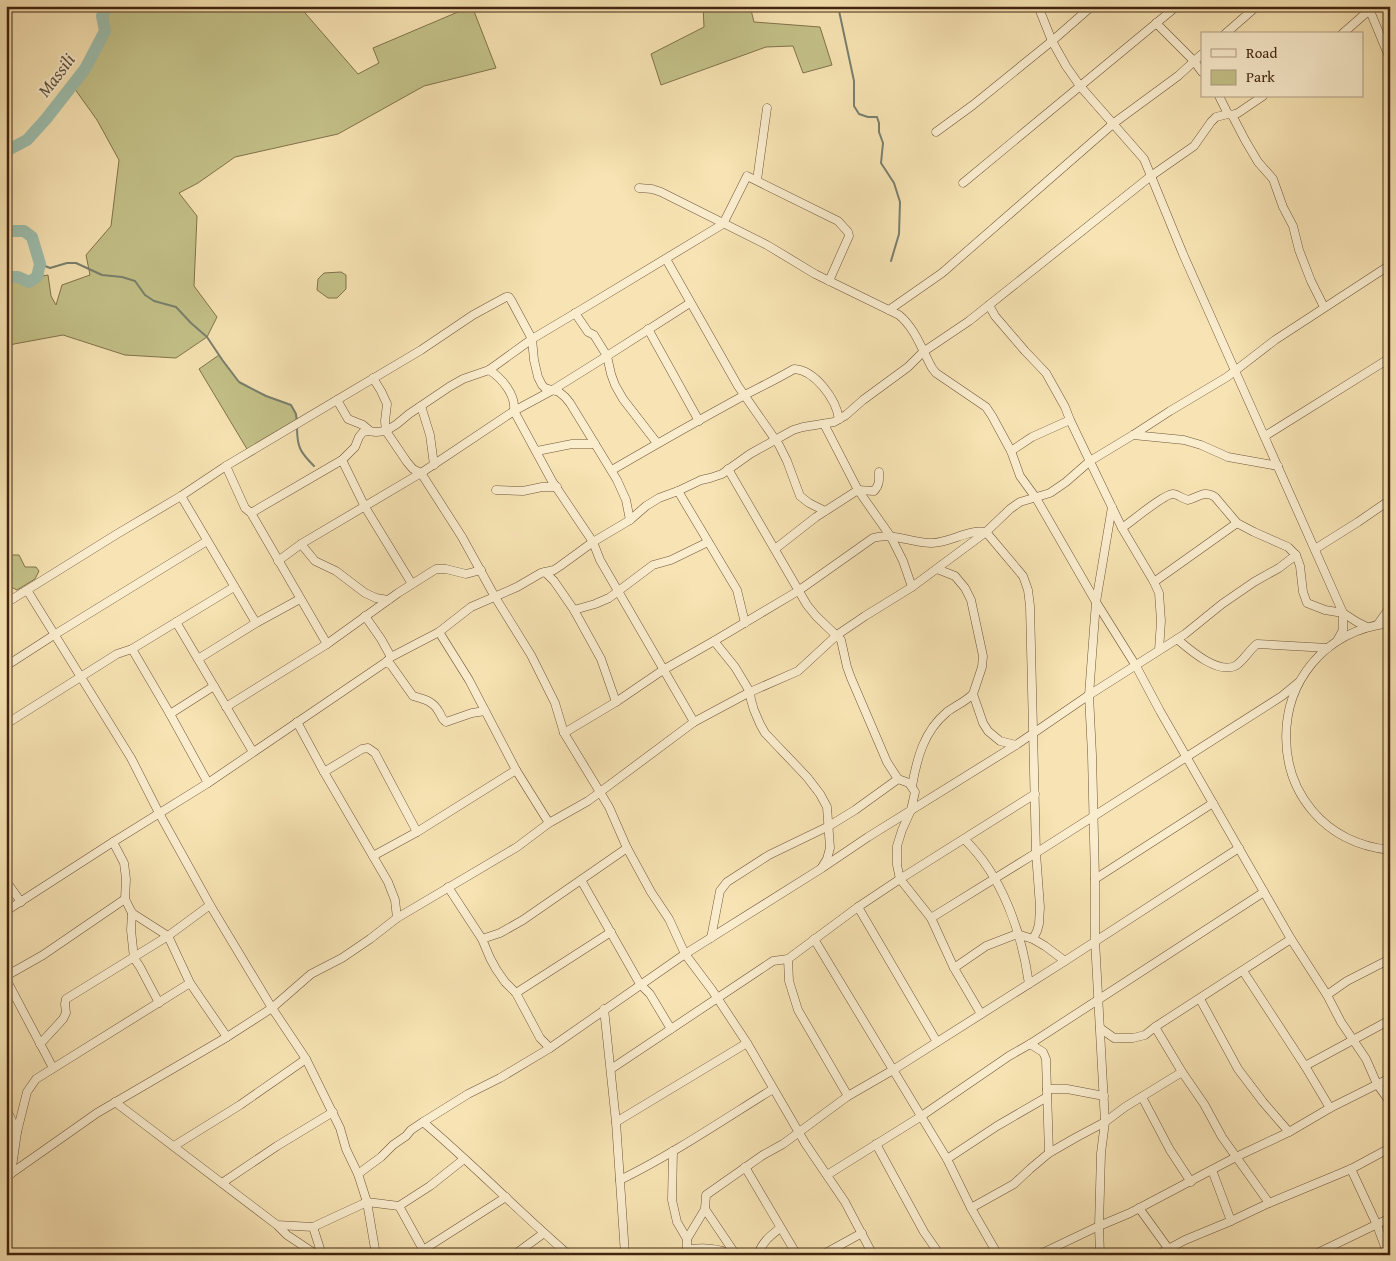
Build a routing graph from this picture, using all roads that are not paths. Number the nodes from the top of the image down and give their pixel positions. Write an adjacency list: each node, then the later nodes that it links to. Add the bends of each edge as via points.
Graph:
1 (1038, 6): 9 (street)
2 (1092, 6): 9 (street)
3 (1177, 6): 6 (street)
4 (1257, 6): 7 (street)
5 (1372, 9): 8 (street); 11 (street)
6 (1156, 23): 12 (street); 14 (street)
7 (1227, 32)
8 (1344, 32)
9 (1052, 41): 14 (street); 20 (street)
10 (1201, 55): 12 (street)
11 (1390, 59)
12 (1194, 61): 13 (street); 19 (street)
13 (1201, 71)
14 (1080, 86): 19 (street); 23 (street)
15 (1219, 98): 18 (street)
16 (1260, 98): 18 (street)
17 (768, 108): 22 (street)
18 (1230, 115): 21 (street, via 1216,117 1194,146); 31 (street, via 1273,179)
19 (1114, 123): 21 (street, via 1144,159); 32 (street, via 942,273)
20 (936, 132)
21 (1151, 176): 30 (street); 40 (street)
22 (757, 180): 25 (street, via 747,176); 28 (street, via 838,221 848,232)
23 (963, 183)
24 (639, 188): 25 (street, via 661,192)
25 (723, 224): 26 (street); 28 (street)
26 (666, 259): 29 (street); 33 (street)
27 (1390, 266): 31 (street)
28 (829, 281): 32 (street)
29 (690, 303): 34 (street); 43 (street)
30 (989, 305): 36 (street); 49 (street, via 995,316 1046,372)
31 (1324, 307): 40 (street)
32 (889, 310): 36 (street, via 906,320)
33 (575, 313): 35 (street); 37 (street)
34 (648, 329): 37 (street); 48 (street)
35 (532, 339): 39 (street); 41 (street, via 511,300 506,297); 42 (street, via 538,377)
36 (923, 352): 47 (street); 59 (street, via 936,373 986,407)
37 (607, 356): 42 (street); 56 (street, via 615,385)
38 (1390, 358): 54 (street)
39 (488, 370): 45 (street, via 455,383); 46 (street, via 496,374 510,394)
40 (1235, 370): 53 (street); 54 (street)
41 (373, 378): 44 (street); 52 (street, via 387,404)
42 (551, 391): 46 (street); 57 (street, via 558,392 570,403)
43 (744, 395): 47 (street, via 799,369 812,375 828,393); 48 (street); 55 (street)
44 (337, 400): 51 (street, via 348,418); 63 (street)
45 (421, 406): 52 (street); 62 (street)
46 (514, 412): 58 (street); 62 (street)
47 (839, 419): 50 (street)
48 (699, 420): 56 (street)
49 (1070, 420): 59 (street, via 1032,437); 61 (street)
50 (824, 424): 55 (street, via 803,427); 71 (street)
51 (370, 431): 52 (street); 60 (street, via 361,434 356,447)
52 (386, 431): 68 (street, via 412,468)
53 (1133, 435): 61 (street); 64 (street, via 1184,440 1228,457)
54 (1265, 436): 64 (street)
55 (775, 439): 65 (street); 78 (street, via 800,496)
56 (657, 443): 66 (street)
57 (595, 444): 58 (street, via 578,443); 66 (street)
58 (537, 451): 69 (street)
59 (1011, 451): 74 (street, via 1020,476)
60 (342, 460): 76 (street); 79 (street)
61 (1090, 461): 74 (street, via 1050,493); 77 (street)
62 (434, 464): 68 (street)
63 (226, 466): 73 (street); 79 (street, via 245,508)
64 (1278, 466): 89 (street)
65 (728, 469): 72 (street); 90 (street)
66 (612, 470): 80 (street, via 626,500)
67 (878, 472): 71 (street, via 878,488 874,491)
68 (421, 473): 76 (street); 94 (street)
69 (557, 487): 70 (street); 86 (street)
70 (496, 490)
71 (858, 490): 78 (street); 84 (street)
72 (678, 491): 80 (street, via 659,498); 87 (street)
73 (181, 496): 85 (street); 100 (street)
74 (1036, 498): 83 (street, via 1020,502); 106 (street)
75 (1390, 500): 89 (street)
76 (365, 507): 88 (street); 97 (street)
77 (1112, 507): 82 (street); 106 (street)
78 (825, 511): 90 (street)
79 (251, 513): 92 (street)
80 (630, 520): 86 (street)
81 (1237, 523): 82 (street, via 1211,494 1203,493 1188,500 1170,494); 91 (street, via 1288,547); 96 (street)
82 (1122, 528): 96 (street)
83 (986, 532): 84 (street, via 933,543); 93 (street); 147 (street, via 1023,576 1028,590)
84 (892, 537): 99 (street); 101 (street, via 880,536 867,541)
85 (207, 541): 98 (street); 119 (street)
86 (593, 542): 95 (street, via 560,566); 102 (street)
87 (708, 542): 102 (street, via 653,565); 114 (street, via 737,590)
88 (301, 544): 92 (street); 105 (street, via 315,561 336,571 364,593)
89 (1314, 549): 110 (street)
90 (775, 550): 101 (street)
91 (1296, 555): 110 (street, via 1307,603); 121 (street)
92 (278, 561): 104 (street)
93 (937, 569): 99 (street); 137 (street, via 955,576 971,600 983,656)
94 (481, 570): 97 (street, via 466,574 436,569); 103 (street)
95 (545, 572): 103 (street); 109 (street)
96 (1154, 582): 127 (street, via 1159,593)
97 (412, 584): 105 (street)
98 (234, 587): 112 (street); 113 (street)
99 (912, 587): 120 (street)
100 (28, 590): 107 (street); 119 (street)
101 (798, 591): 114 (street); 120 (street, via 816,616)
102 (618, 592): 109 (street); 132 (street)
103 (495, 597): 118 (street, via 471,607); 146 (street, via 531,655 555,704)
104 (300, 599): 113 (street); 124 (street)
105 (388, 600): 111 (street)
106 (1096, 602): 131 (street); 138 (street)
107 (6, 603)
108 (1390, 607): 116 (street)
109 (574, 610): 139 (street, via 601,659)
110 (1343, 613): 117 (street); 122 (street, via 1343,630)
111 (365, 616): 124 (street); 129 (street, via 381,639)
112 (176, 622): 126 (street); 128 (street)
113 (256, 623): 128 (street)
114 (745, 623): 123 (street)
115 (1390, 623): 116 (street)
116 (1378, 624): 117 (street)
117 (1367, 627): 122 (street)
118 (439, 632): 129 (street); 141 (street)
119 (54, 634): 130 (street); 133 (street)
120 (837, 635): 136 (street, via 798,671); 153 (street, via 859,698 887,762)
121 (1177, 639): 125 (street, via 1201,658 1223,668 1234,666 1257,644); 127 (street)
122 (1337, 641): 125 (street)
123 (714, 642): 132 (street); 136 (street)
124 (327, 644): 140 (street)
125 (1328, 648): 134 (street)
126 (132, 649): 133 (street); 142 (street)
127 (1159, 650): 131 (street)
128 (198, 659): 135 (street)
129 (389, 660): 141 (street, via 413,696 431,702 446,722); 143 (street)
130 (6, 666)
131 (1136, 666): 138 (street); 150 (street)
132 (663, 670): 139 (street); 144 (street)
133 (82, 677): 145 (street); 160 (street, via 131,758)
134 (1299, 682): 150 (street); 169 (street, via 1290,702 1285,736 1290,769 1298,789 1318,816 1336,831 1366,845)
135 (214, 686): 140 (street); 142 (street)
136 (750, 692): 144 (street); 163 (street, via 765,733 820,794 827,807)
137 (973, 694): 148 (street, via 988,731 1000,741); 155 (street, via 946,713 928,732)
138 (1088, 695): 147 (street); 161 (street)
139 (616, 702): 146 (street)
140 (226, 707): 149 (street)
141 (485, 711): 151 (street)
142 (170, 714): 154 (street)
143 (297, 722): 149 (street); 152 (street)
144 (694, 722): 156 (street)
145 (6, 724)
146 (564, 733): 156 (street)
147 (1033, 733): 148 (street); 157 (street)
148 (1016, 745): 159 (street)
149 (253, 752): 154 (street)
150 (1186, 757): 158 (street); 161 (street)
151 (516, 770): 162 (street); 164 (street)
152 (324, 772): 164 (street, via 368,748 375,753); 171 (street)
153 (898, 779): 155 (street); 163 (street)
154 (208, 783): 160 (street)
155 (912, 786): 159 (street, via 915,792)
156 (600, 791): 162 (street); 167 (street)
157 (1035, 794): 165 (street); 170 (street)
158 (1212, 802): 168 (street); 175 (street)
159 (911, 810): 172 (street); 173 (street, via 897,846)
160 (159, 813): 166 (street); 182 (street)
161 (1094, 816): 170 (street); 175 (street)
162 (549, 823): 178 (street)
163 (829, 826): 172 (street, via 830,848); 191 (street, via 769,855 727,882 720,891)
164 (417, 832): 171 (street)
165 (964, 840): 173 (street); 174 (street, via 981,856)
166 (113, 842): 180 (street, via 124,863); 181 (street)
167 (626, 848): 176 (street); 197 (street, via 669,919)
168 (1239, 848): 179 (street); 195 (street)
169 (1390, 850)
170 (1036, 853): 174 (street); 193 (street, via 1040,907 1039,924)
171 (373, 856): 186 (street, via 395,900)
172 (822, 868): 191 (street)
173 (900, 879): 183 (street); 187 (street)
174 (995, 879): 187 (street); 189 (street)
175 (1095, 879): 195 (street)
176 (581, 880): 188 (street); 192 (street, via 523,920)
177 (6, 881): 181 (street)
178 (448, 887): 186 (street); 192 (street)
179 (1264, 892): 196 (street); 212 (street)
180 (125, 899): 185 (street); 204 (street)
181 (21, 902): 184 (street)
182 (210, 905): 190 (street); 214 (street)
183 (858, 907): 194 (street); 223 (street)
184 (6, 911)
185 (132, 913): 190 (street); 198 (street)
186 (397, 918): 214 (street, via 342,958 311,974)
187 (931, 918): 202 (street)
188 (610, 932): 206 (street); 208 (street)
189 (1017, 934): 193 (street); 202 (street, via 986,946); 207 (street, via 1025,955)
190 (168, 936): 198 (street); 205 (street)
191 (710, 938): 197 (street)
192 (482, 939): 208 (street, via 496,969)
193 (1032, 939): 201 (street)
194 (814, 940): 199 (street); 232 (street)
195 (1095, 940): 201 (street); 212 (street)
196 (1291, 940): 203 (street); 209 (street)
197 (685, 954): 206 (street); 210 (street)
198 (134, 958): 213 (street); 224 (street, via 66,999 63,1019)
199 (788, 959): 210 (street, via 772,961); 238 (street, via 789,981 798,1010)
200 (1390, 959): 209 (street)
201 (1065, 961): 207 (street)
202 (954, 968): 216 (street)
203 (1243, 971): 211 (street); 229 (street)
204 (6, 978): 224 (street)
205 (190, 983): 213 (street); 221 (street)
206 (640, 984): 215 (street); 220 (street, via 650,994)
207 (1029, 984): 216 (street)
208 (516, 993): 227 (street, via 540,1038)
209 (1327, 995): 222 (street)
210 (717, 998): 220 (street); 225 (street)
211 (1200, 998): 218 (street); 252 (street, via 1238,1069)
212 (1098, 1000): 219 (street); 226 (street)
213 (159, 1003): 230 (street)
214 (272, 1008): 221 (street); 228 (street)
215 (604, 1009): 227 (street); 231 (street)
216 (981, 1014): 223 (street)
217 (1390, 1020): 222 (street)
218 (1155, 1027): 219 (street, via 1145,1035 1133,1038 1114,1038); 233 (street)
219 (1100, 1028): 239 (street)
220 (671, 1029): 231 (street)
221 (227, 1037): 241 (street)
222 (1354, 1040): 229 (street); 235 (street)
223 (937, 1042): 232 (street)
224 (40, 1044): 230 (street)
225 (746, 1044): 236 (street); 248 (street)
226 (1030, 1044): 237 (street, via 1044,1053); 246 (street)
227 (550, 1048): 247 (street)
228 (306, 1059): 245 (street); 255 (street)
229 (1305, 1066): 244 (street)
230 (53, 1068): 250 (street, via 36,1079 27,1092)
231 (611, 1068): 248 (street)
232 (893, 1070): 238 (street); 246 (street)
233 (1182, 1072): 240 (street); 259 (street)
234 (1390, 1078): 235 (street)
235 (1377, 1084): 242 (street); 244 (street)
236 (773, 1089): 251 (street); 257 (street)
237 (1047, 1092): 239 (street, via 1067,1089); 258 (street); 261 (street)
238 (848, 1096): 251 (street)
239 (1104, 1096): 249 (street)
240 (1142, 1097): 249 (street); 269 (street)
241 (115, 1102): 255 (street); 266 (street)
242 (1390, 1102)
243 (6, 1108): 250 (street)
244 (1330, 1108): 252 (street)
245 (333, 1112): 265 (street); 270 (street)
246 (920, 1117): 254 (street); 261 (street)
247 (423, 1122): 260 (street); 265 (street)
248 (616, 1122): 268 (street)
249 (1105, 1122): 258 (street); 282 (street)
250 (17, 1132): 253 (street); 266 (street)
251 (798, 1132): 262 (street); 267 (street)
252 (1289, 1132): 259 (street)
253 (6, 1133)
254 (876, 1144): 267 (street); 303 (street)
255 (174, 1146): 270 (street)
256 (1390, 1148): 263 (street)
257 (673, 1151): 268 (street); 287 (street, via 672,1200 677,1222)
258 (1049, 1153): 275 (street, via 1014,1184)
259 (1236, 1157): 264 (street); 273 (street)
260 (464, 1159): 271 (street); 274 (street)
261 (947, 1160): 275 (street)
262 (746, 1167): 277 (street, via 706,1195); 284 (street)
263 (1351, 1169): 273 (street); 280 (street)
264 (1212, 1170): 269 (street); 279 (street)
265 (358, 1174): 272 (street)
266 (8, 1175)
267 (827, 1175): 285 (street)
268 (620, 1180): 296 (street)
269 (1190, 1182): 276 (street)
270 (222, 1183): 281 (street)
271 (506, 1197): 286 (street); 288 (street)
272 (367, 1202): 274 (street); 283 (street); 293 (street)
273 (1269, 1202): 279 (street)
274 (399, 1206): 288 (street)
275 (972, 1208): 304 (street)
276 (1139, 1208): 282 (street); 290 (street)
277 (705, 1209): 287 (street); 298 (street)
278 (1390, 1218): 280 (street)
279 (1231, 1221): 290 (street)
280 (1377, 1224): 308 (street); 309 (street)
281 (277, 1225): 283 (street); 291 (street)
282 (1099, 1226): 305 (street); 306 (street)
283 (313, 1227): 292 (street)
284 (780, 1228): 299 (street, via 765,1240); 300 (street)
285 (862, 1233): 301 (street); 302 (street)
286 (544, 1234): 294 (street); 295 (street)
287 (687, 1239): 289 (street)
288 (424, 1252)
289 (688, 1252): 297 (street, via 713,1249)
290 (1170, 1252): 307 (street)
291 (317, 1255)
292 (322, 1255)
293 (376, 1255)
294 (514, 1255)
295 (569, 1255)
296 (625, 1255)
297 (731, 1255)
298 (736, 1255)
299 (758, 1255)
300 (797, 1255)
301 (822, 1255)
302 (873, 1255)
303 (940, 1255)
304 (998, 1255)
305 (1038, 1255)
306 (1100, 1255)
307 (1157, 1255)
308 (1313, 1255)
309 (1388, 1255)

